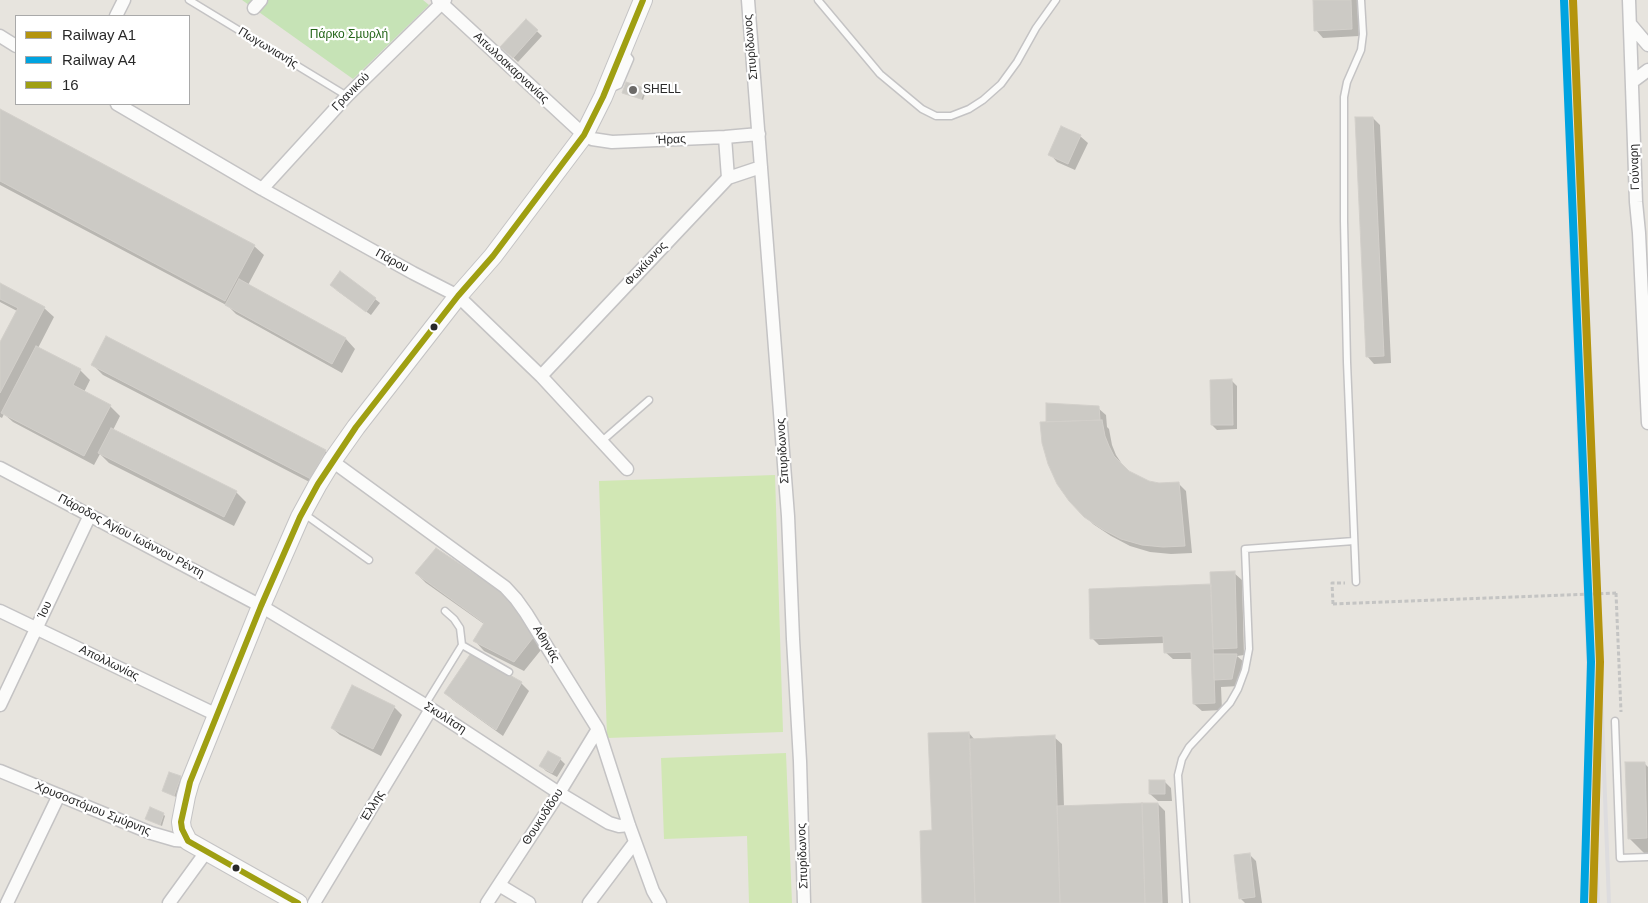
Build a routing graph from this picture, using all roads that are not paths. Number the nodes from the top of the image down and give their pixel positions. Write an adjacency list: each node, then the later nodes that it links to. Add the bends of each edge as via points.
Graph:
1 (124, 0): 10 (street)
2 (189, 0): 17 (lane, Πωγωνιανής)
3 (643, 0): 20 (street)
4 (748, 0): 19 (street, Σπυρίδωνος)
5 (818, 0): 6 (lane, via 880,74 922,109 936,116 951,116 983,100 1001,84)
6 (1056, 0)
7 (1361, 0): 37 (lane, via 1362,50 1347,82 1344,97 1346,324)
8 (1630, 0): 11 (street, Γούναρη)
9 (441, 1): 17 (street, Γρανικού); 20 (street, Αιτωλοακαρνανίας)
10 (116, 15)
11 (1631, 25): 14 (street); 16 (street, Γούναρη)
12 (0, 36): 13 (street)
13 (15, 45)
14 (1648, 45)
15 (1648, 70): 16 (street)
16 (1632, 82): 25 (street, Γούναρη, via 1636,202)
17 (347, 96): 24 (street, Γρανικού)
18 (119, 105): 24 (street, Πάρου)
19 (759, 134): 21 (street, Ήρας); 22 (street, Σπυρίδωνος)
20 (584, 135): 21 (street, Ήρας, via 597,141 612,142); 26 (street)
21 (725, 137): 23 (street)
22 (761, 167): 23 (street, Φωκίωνος); 68 (street, Σπυρίδωνος, via 788,516)
23 (728, 178): 27 (street, Φωκίωνος)
24 (262, 189): 26 (street, Πάρου)
25 (1644, 238): 29 (street, Γούναρη)
26 (458, 296): 27 (street, Πάρου); 32 (street)
27 (541, 376): 31 (street, Πάρου)
28 (650, 400): 31 (lane)
29 (1648, 414): 30 (street, Γούναρη)
30 (1648, 423)
31 (602, 441): 34 (street, Πάρου)
32 (332, 461): 35 (street); 50 (street, Αθηνάς, via 505,586 526,612)
33 (0, 468): 36 (street, Πάροδος Αγίου Ιωάννου Ρέντη)
34 (627, 469)
35 (303, 513): 38 (lane); 40 (street)
36 (90, 515): 40 (street, Πάροδος Αγίου Ιωάννου Ρέντη); 43 (street, Ίου)
37 (1354, 541): 39 (lane); 69 (lane, via 1245,549 1249,649 1245,670 1230,703 1185,753 1178,776)
38 (369, 560)
39 (1356, 582)
40 (261, 606): 47 (street, Σκυλίτση); 48 (street)
41 (0, 611): 43 (street, Απολλωνίας)
42 (445, 611): 44 (lane, via 460,628)
43 (37, 628): 46 (street, Ίου); 48 (street, Απολλωνίας)
44 (462, 645): 45 (lane); 47 (lane)
45 (509, 672)
46 (0, 705)
47 (428, 707): 52 (street, Σκυλίτση); 63 (street, Έλλης)
48 (217, 715): 55 (street, via 184,803 182,829)
49 (1615, 721): 58 (lane, via 1620,858)
50 (598, 729): 52 (street, Θουκυδίδου); 54 (street, Αθηνάς)
51 (0, 771): 53 (street, Χρυσοστόμου Σμύρνης)
52 (559, 793): 54 (street, Σκυλίτση, via 609,823); 59 (street, Θουκυδίδου)
53 (59, 795): 55 (street, Χρυσοστόμου Σμύρνης, via 151,833); 60 (street)
54 (629, 825): 56 (street, Αθηνάς)
55 (188, 840): 57 (street)
56 (635, 842): 66 (street); 67 (street, Αθηνάς)
57 (206, 852): 61 (street); 62 (street)
58 (1648, 856)
59 (499, 885): 64 (street, Θουκυδίδου); 65 (street)
60 (7, 903)
61 (168, 903)
62 (298, 903)
63 (314, 903)
64 (488, 903)
65 (529, 903)
66 (589, 903)
67 (660, 903)
68 (804, 903)
69 (1186, 903)

